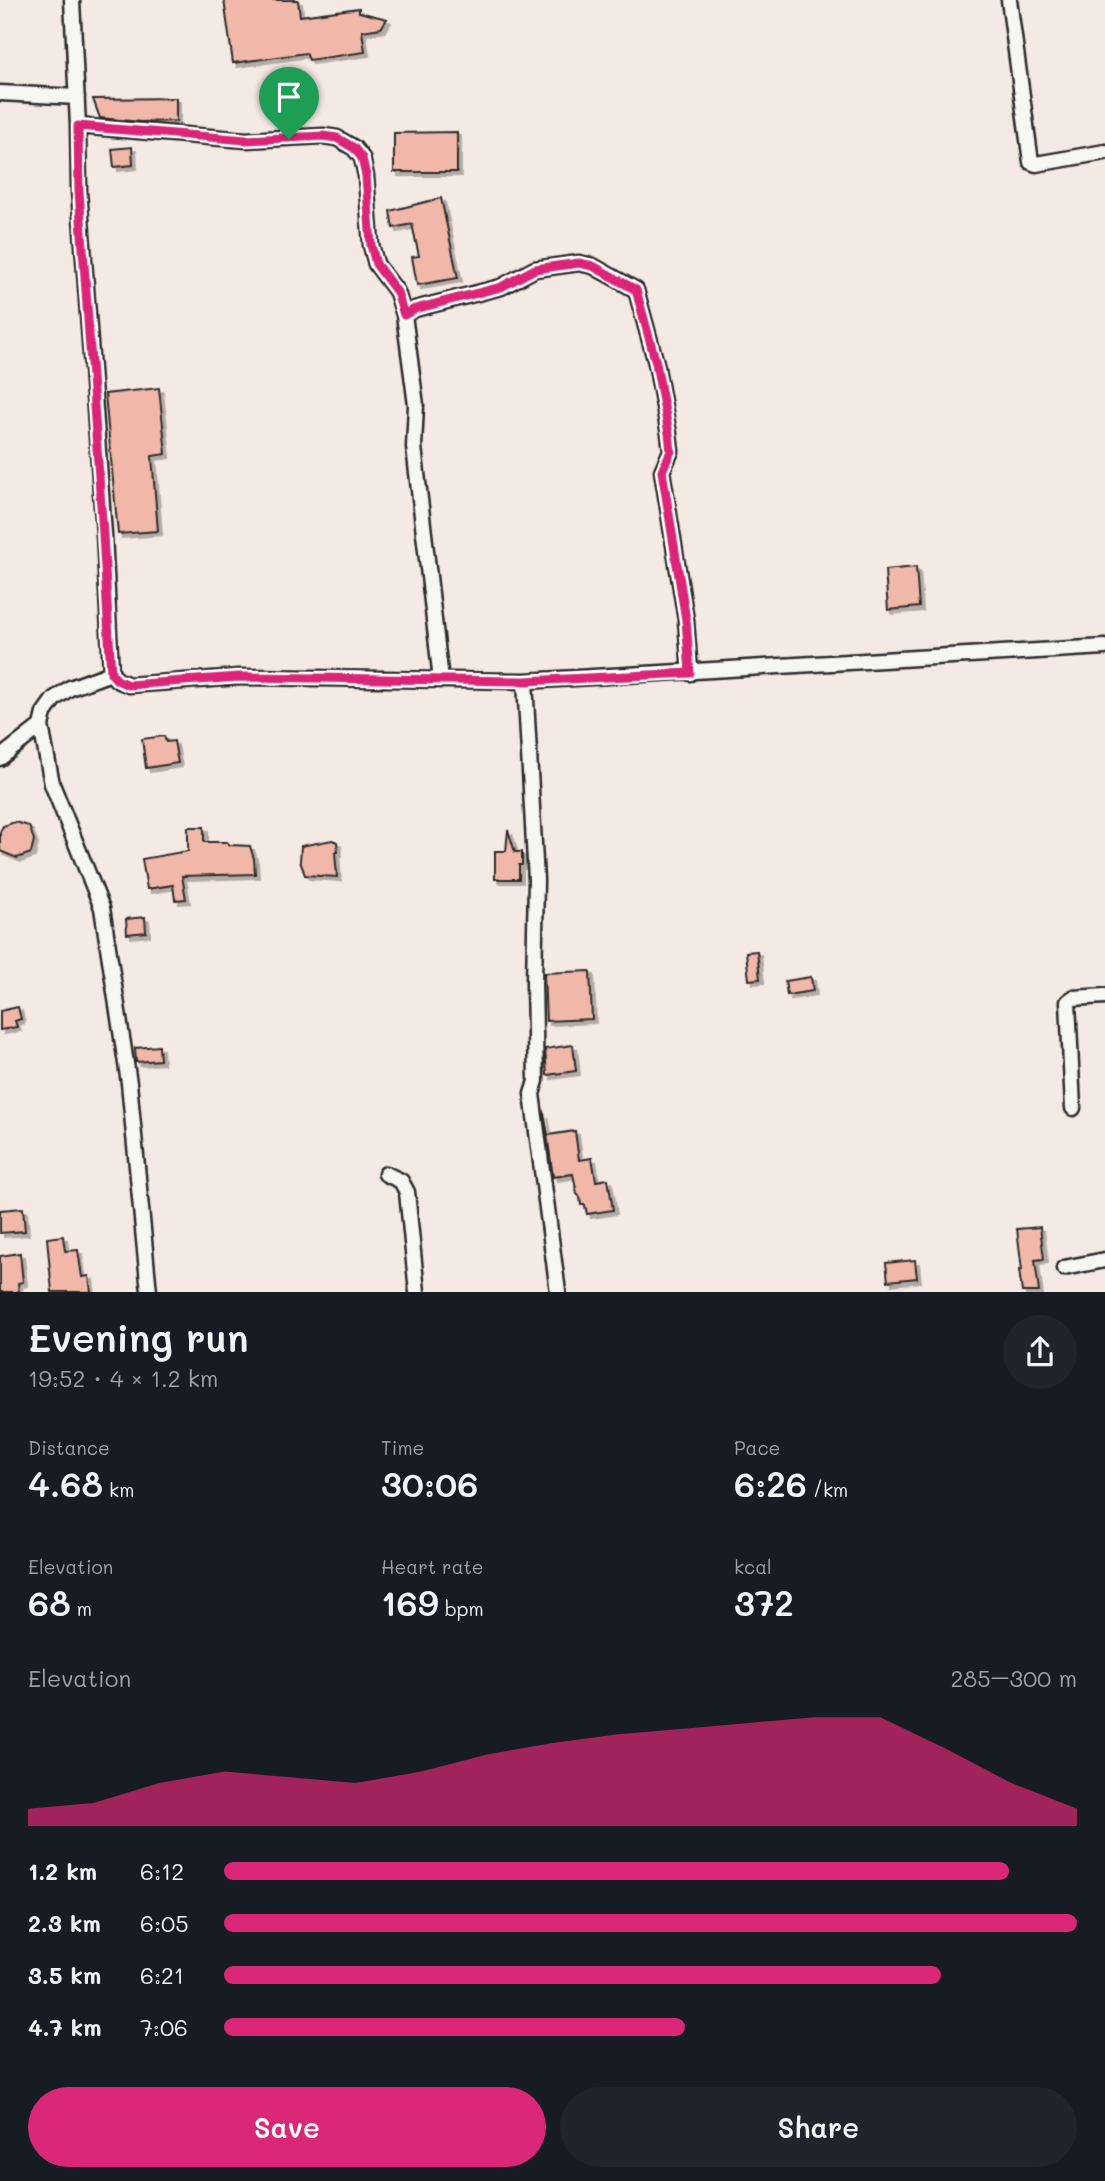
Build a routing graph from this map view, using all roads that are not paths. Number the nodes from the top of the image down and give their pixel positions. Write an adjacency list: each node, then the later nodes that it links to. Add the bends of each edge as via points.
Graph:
1 (72, 0): 4 (street)
2 (1009, 0): 6 (street, via 1031,162)
3 (0, 93): 4 (street)
4 (77, 97): 5 (street)
5 (78, 126): 7 (street, via 246,140 337,138 362,158 376,264 397,292); 9 (street)
6 (1105, 152)
7 (404, 315): 10 (street, via 501,287 535,269 579,263 636,290 669,434 671,451 662,471); 11 (street)
8 (1105, 647): 10 (street)
9 (111, 673): 11 (street, via 128,685 239,677); 13 (street, via 69,688 54,699)
10 (690, 673): 12 (street)
11 (441, 680): 12 (street)
12 (525, 681): 22 (street, via 536,880 536,1081 532,1094)
13 (41, 726): 14 (street); 20 (street, via 52,784 102,908 128,1083)
14 (0, 758)
15 (1105, 996): 16 (street, via 1068,1002)
16 (1073, 1108)
17 (387, 1174): 21 (street, via 401,1181 407,1192)
18 (1105, 1260): 19 (street)
19 (1063, 1268)
20 (149, 1292)
21 (417, 1292)
22 (558, 1292)

